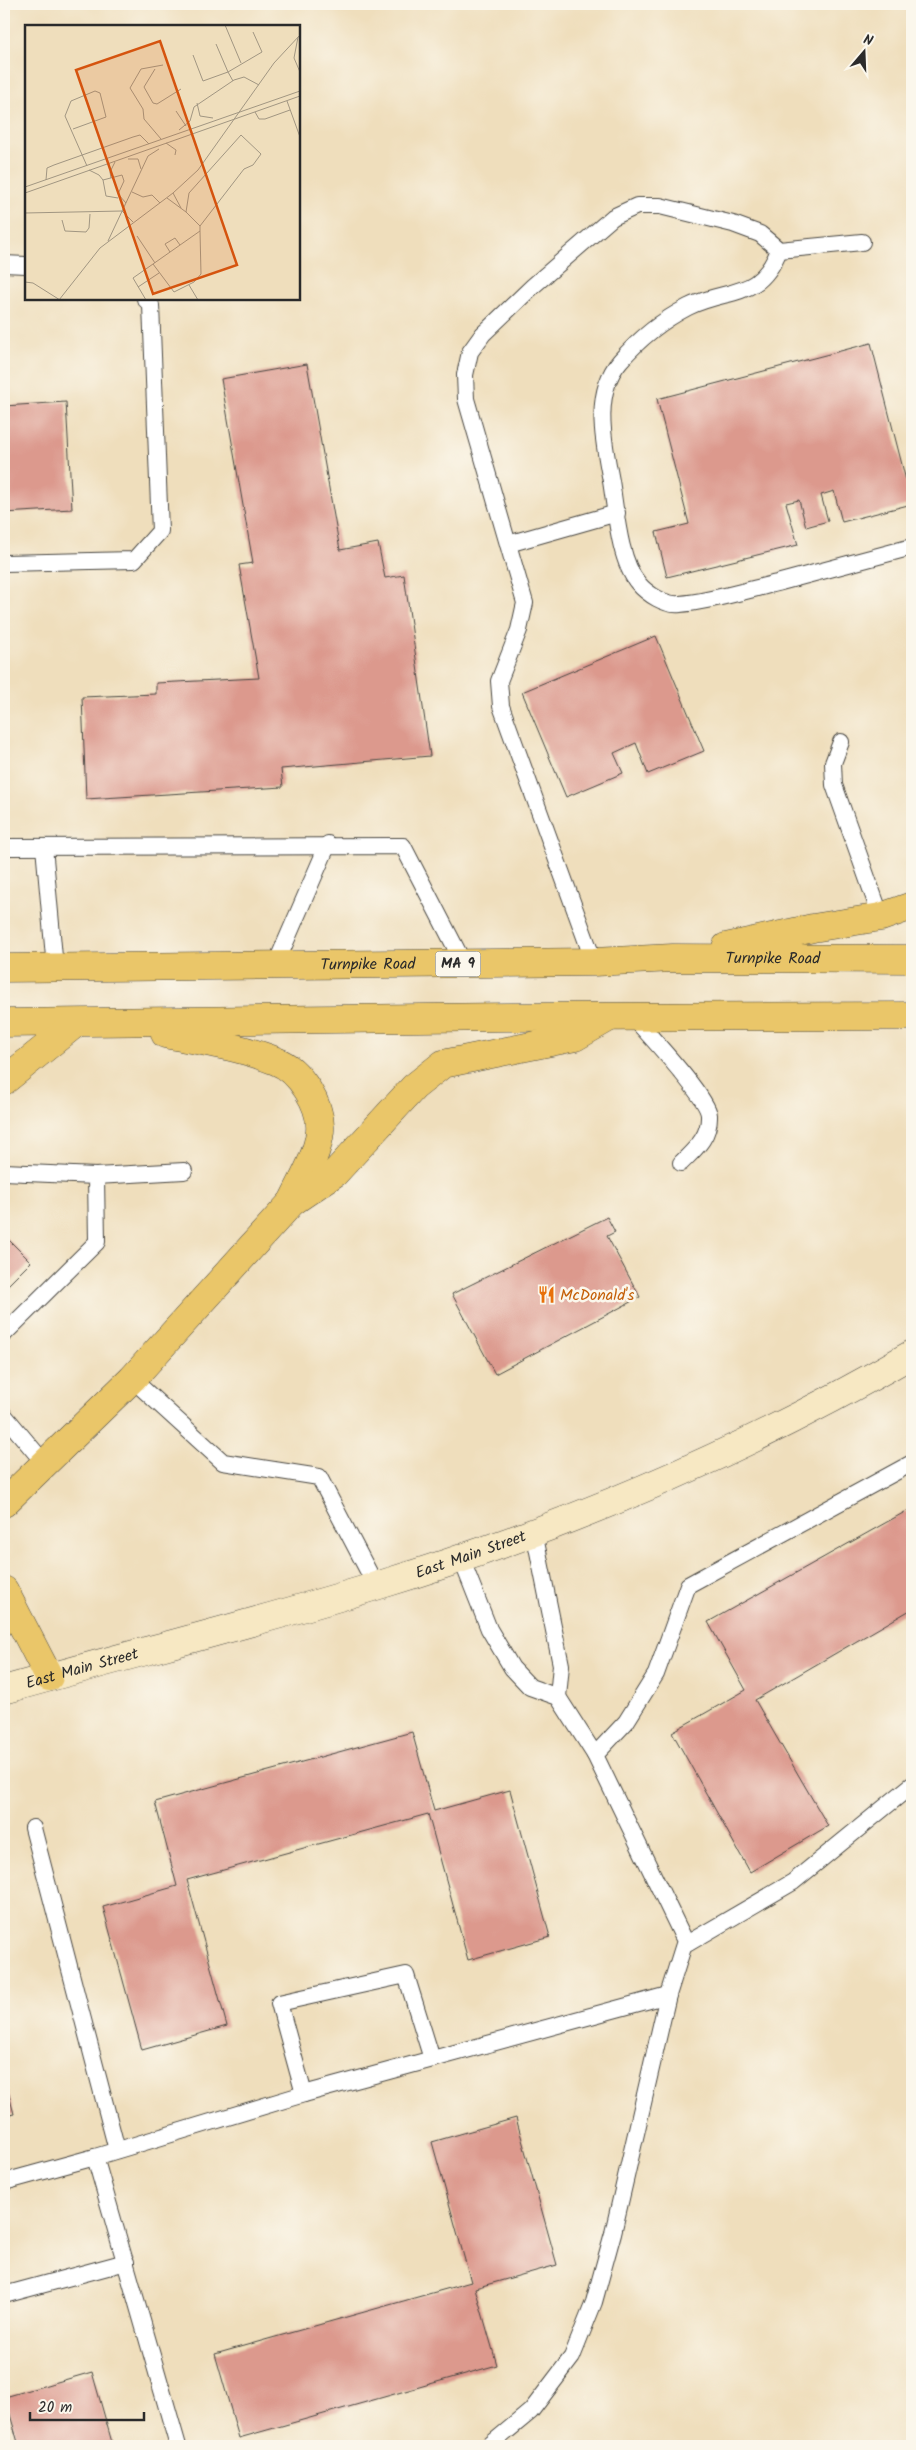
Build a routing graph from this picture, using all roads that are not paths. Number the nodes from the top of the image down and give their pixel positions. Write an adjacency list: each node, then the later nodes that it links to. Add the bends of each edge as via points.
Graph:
1 (862, 242): 2 (lane)
2 (779, 250): 6 (lane, via 771,270 756,284 689,306 646,332 619,363 606,388 602,418); 7 (lane, via 760,234 733,224 660,206 637,206 613,217 483,334 470,352 465,375 466,399)
3 (4, 264): 4 (lane)
4 (25, 265)
5 (146, 300): 9 (lane, via 151,305 160,531 134,560)
6 (617, 514): 7 (lane); 8 (lane, via 625,560 637,582 649,594 679,604 746,591)
7 (508, 544): 18 (lane, via 525,604 519,630 499,682 501,706)
8 (912, 548)
9 (4, 563)
10 (841, 742): 15 (lane, via 834,762 834,785)
11 (328, 844): 13 (lane); 19 (lane); 20 (lane, via 403,846)
12 (4, 847): 13 (lane)
13 (44, 847): 22 (lane)
14 (912, 906): 15 (highway)
15 (881, 917): 16 (highway, via 812,928)
16 (673, 958): 17 (highway, Turnpike Road / MA 9); 18 (highway, Turnpike Road / MA 9)
17 (912, 959)
18 (594, 962): 20 (highway, Turnpike Road / MA 9)
19 (276, 964): 20 (highway, Turnpike Road / MA 9); 22 (highway, Turnpike Road / MA 9)
20 (464, 964)
21 (4, 968): 22 (highway, Turnpike Road / MA 9)
22 (55, 968)
23 (912, 1016): 24 (highway)
24 (622, 1018): 27 (highway); 29 (lane, via 685,1076 709,1113 708,1128 702,1142); 33 (highway, via 575,1037 443,1064 414,1087 335,1173)
25 (4, 1023): 26 (highway)
26 (76, 1023): 27 (highway); 28 (highway)
27 (117, 1023): 33 (highway, via 278,1061 301,1080 318,1107 320,1132)
28 (4, 1081)
29 (681, 1163)
30 (184, 1171): 32 (lane)
31 (4, 1172): 32 (lane)
32 (96, 1176): 34 (lane, via 97,1242)
33 (292, 1202): 36 (highway)
34 (4, 1334)
35 (912, 1354): 41 (main road, East Main Street, via 782,1425 631,1494)
36 (132, 1379): 39 (highway); 43 (lane, via 224,1462 319,1477)
37 (4, 1415): 39 (lane)
38 (912, 1462): 48 (lane, via 688,1585 656,1674 626,1722)
39 (45, 1464): 40 (highway)
40 (4, 1503)
41 (534, 1532): 42 (main road, East Main Street); 47 (lane, via 561,1665)
42 (461, 1558): 43 (main road, East Main Street); 47 (lane, via 489,1629 512,1668 530,1687)
43 (376, 1586): 45 (main road, East Main Street)
44 (4, 1590): 45 (highway)
45 (49, 1677): 46 (main road, East Main Street)
46 (4, 1690)
47 (558, 1697): 48 (lane)
48 (595, 1755): 51 (lane)
49 (912, 1785): 51 (lane, via 793,1882)
50 (33, 1828): 55 (lane)
51 (684, 1944): 52 (lane)
52 (668, 1995): 53 (lane); 61 (lane, via 594,2302 572,2357 531,2411)
53 (432, 2059): 54 (lane); 54 (lane, via 406,1975 279,2003)
54 (304, 2094): 55 (lane)
55 (117, 2150): 56 (lane)
56 (95, 2157): 57 (lane); 58 (lane)
57 (4, 2182)
58 (126, 2262): 59 (lane); 60 (lane)
59 (4, 2295)
60 (178, 2446)
61 (489, 2446)

